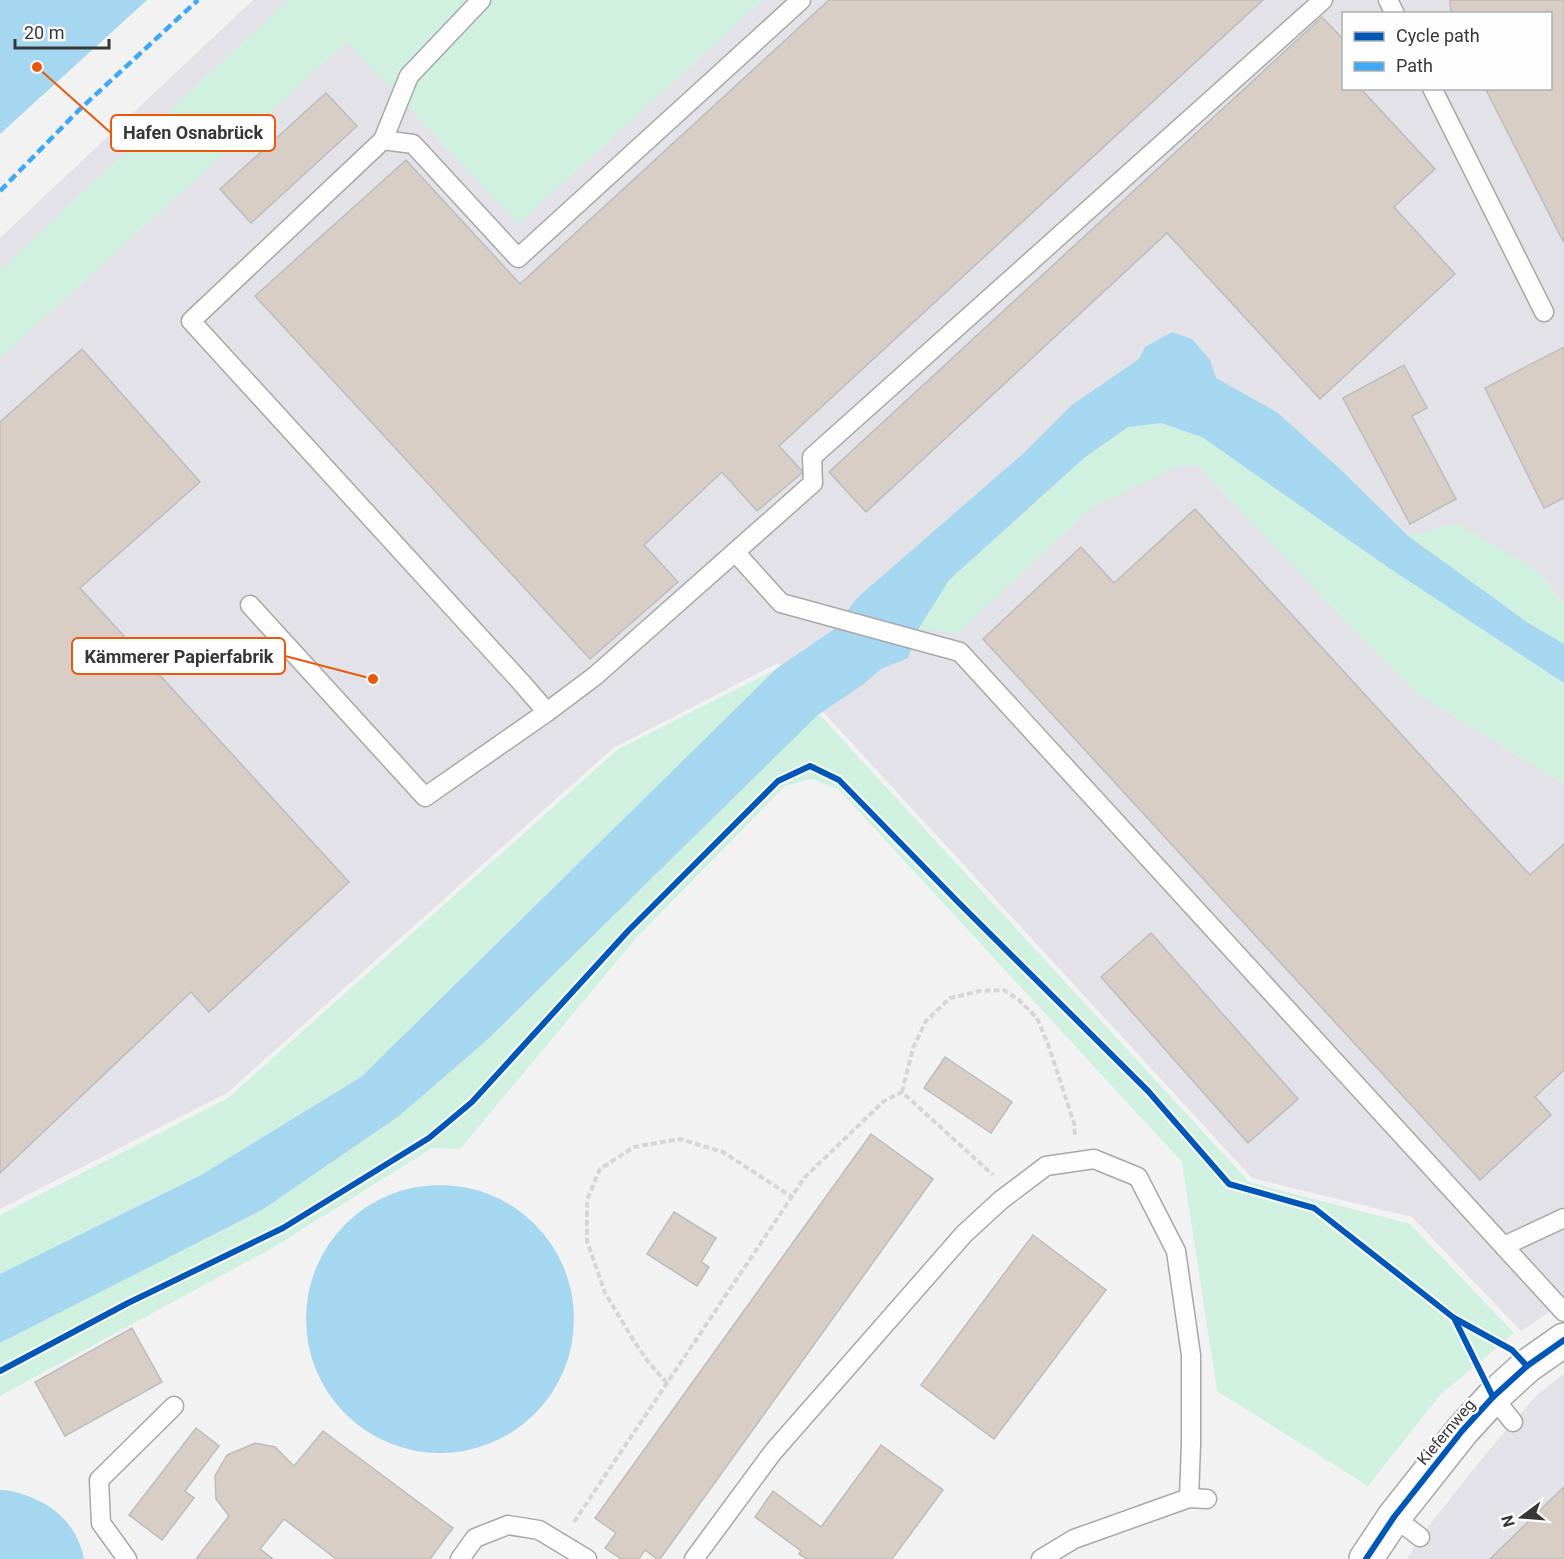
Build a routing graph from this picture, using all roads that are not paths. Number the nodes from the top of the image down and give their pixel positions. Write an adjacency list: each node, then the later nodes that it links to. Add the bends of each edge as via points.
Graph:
1 (481, 0): 5 (lane, via 409,76)
2 (1323, 0): 7 (lane, via 812,456 813,483)
3 (795, 2): 5 (lane, via 519,258 413,144)
4 (1433, 90): 6 (lane)
5 (383, 140): 9 (lane, via 190,321)
6 (1544, 312)
7 (735, 552): 9 (lane, via 595,676); 11 (lane, via 781,603 960,652)
8 (250, 605): 9 (lane, via 425,797)
9 (547, 712)
10 (1564, 1218): 11 (lane)
11 (1504, 1246): 12 (lane)
12 (1564, 1312)
13 (1564, 1340): 15 (street, Kiefernweg, via 1527,1366 1503,1409 1462,1431)
14 (174, 1406): 17 (lane, via 99,1480 101,1523)
15 (1394, 1517): 16 (lane); 22 (street, Kiefernweg)
16 (1420, 1537)
17 (127, 1559)
18 (460, 1559): 19 (lane, via 476,1538 508,1525 539,1530)
19 (587, 1559)
20 (694, 1559): 21 (lane, via 780,1444 964,1233 1046,1166 1094,1159 1138,1177 1176,1251 1191,1355 1191,1444 1198,1499 1074,1539)
21 (1041, 1559)
22 (1366, 1559)

